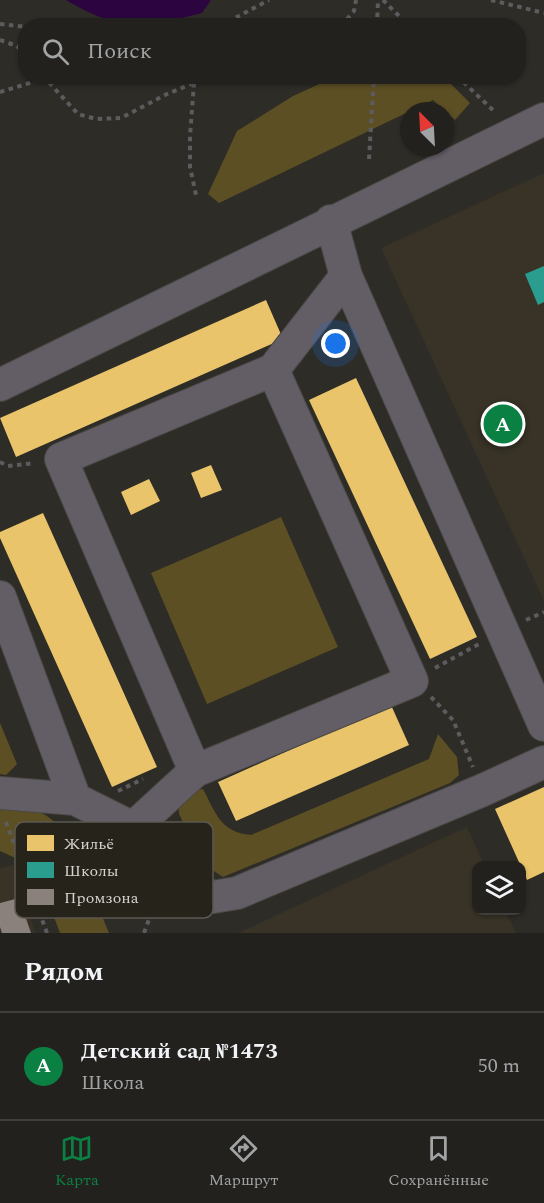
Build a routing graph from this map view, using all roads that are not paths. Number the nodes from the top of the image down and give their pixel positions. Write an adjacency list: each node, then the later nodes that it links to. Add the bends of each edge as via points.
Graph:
1 (544, 119): 2 (lane)
2 (331, 221): 3 (lane); 5 (lane)
3 (346, 276): 4 (lane); 7 (lane)
4 (273, 370): 9 (lane, via 62,459); 9 (lane, via 412,681)
5 (0, 385)
6 (0, 597): 10 (lane)
7 (544, 725)
8 (544, 762): 14 (lane, via 237,892)
9 (195, 771): 13 (lane)
10 (81, 802): 11 (lane); 12 (lane)
11 (2, 806)
12 (121, 822)
13 (140, 822)
14 (213, 897)

